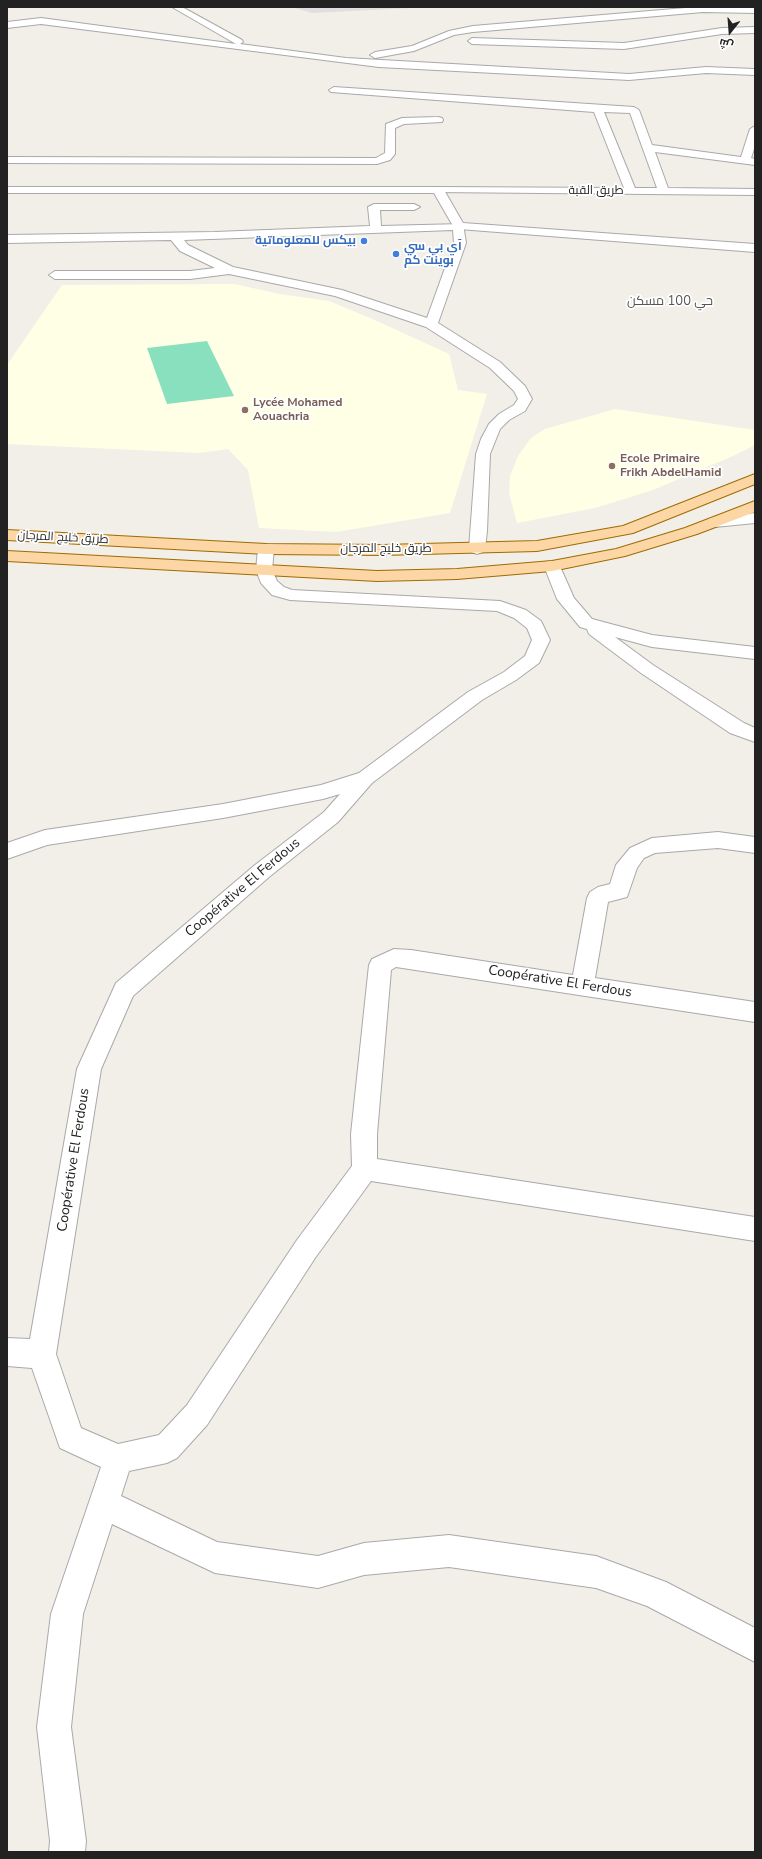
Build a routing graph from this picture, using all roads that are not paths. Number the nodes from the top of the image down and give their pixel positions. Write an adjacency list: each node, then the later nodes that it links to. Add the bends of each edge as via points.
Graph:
1 (176, 7): 7 (street)
2 (755, 10): 8 (street, via 703,9 473,29 452,33)
3 (50, 13): 4 (street)
4 (41, 21): 5 (street); 7 (street)
5 (7, 25)
6 (755, 30): 8 (street, via 722,32 624,46 464,41)
7 (247, 47): 9 (street)
8 (414, 48): 9 (street, via 373,55)
9 (286, 54): 10 (street, via 379,64 629,77 706,70)
10 (755, 72)
11 (334, 90): 12 (street)
12 (598, 109): 15 (street, via 634,110); 20 (street)
13 (438, 120): 16 (street, via 402,121 390,126 390,154 377,161)
14 (755, 129): 17 (street)
15 (648, 148): 17 (street); 21 (street)
16 (7, 160)
17 (750, 161)
18 (7, 190): 19 (street, طريق القبة)
19 (438, 190): 20 (street, طريق القبة); 24 (street)
20 (631, 191): 21 (street, طريق القبة)
21 (664, 191): 22 (street, طريق القبة)
22 (755, 192)
23 (414, 207): 25 (street, via 374,207)
24 (459, 226): 25 (street); 28 (street); 31 (street, via 460,243)
25 (376, 230): 26 (street, via 216,231)
26 (175, 237): 27 (street, via 124,232); 29 (street, via 184,248)
27 (7, 239)
28 (755, 248)
29 (229, 270): 30 (street, via 190,274); 31 (street, via 338,293)
30 (55, 275)
31 (431, 324): 39 (street, via 495,365 520,389 525,399 520,408 504,417 494,427 483,454)
32 (755, 479): 33 (main road, طريق خليج المرجان)
33 (691, 505): 36 (main road); 39 (main road, طريق خليج المرجان, via 627,530 537,546)
34 (755, 506): 36 (main road, طريق خليج المرجان)
35 (755, 518): 36 (street)
36 (715, 522): 41 (main road, طريق خليج المرجان, via 619,553)
37 (7, 535): 38 (main road, طريق خليج المرجان)
38 (266, 549): 39 (main road, طريق خليج المرجان); 42 (street)
39 (476, 549)
40 (7, 556): 42 (main road, طريق خليج المرجان)
41 (552, 566): 42 (main road, طريق خليج المرجان, via 457,574 377,576); 43 (street, via 566,599)
42 (264, 570): 46 (street, via 269,583 278,591 290,595 500,606 520,614 535,625 541,640 533,658 510,676 475,696)
43 (586, 624): 44 (street, via 652,641); 45 (street, via 647,669 737,728)
44 (755, 653)
45 (755, 736)
46 (366, 778): 48 (street, via 323,792 223,811 45,838); 54 (street, Coopérative El Ferdous, via 330,817 262,871 124,990 89,1069)
47 (755, 845): 49 (street, via 718,840 652,846 637,853 626,865 619,891 606,893 598,898)
48 (7, 851)
49 (582, 986): 50 (street, Coopérative El Ferdous); 51 (street, Coopérative El Ferdous, via 411,959 394,958 380,965 364,1134)
50 (755, 1012)
51 (365, 1170): 52 (street); 55 (street, via 306,1249 197,1415 167,1448)
52 (755, 1229)
53 (7, 1352): 54 (street)
54 (42, 1354): 55 (street, Coopérative El Ferdous, via 70,1438)
55 (118, 1459): 56 (street)
56 (104, 1504): 57 (street, via 215,1557 318,1572 364,1559 449,1551 596,1572 655,1593); 58 (street, via 67,1614 54,1727 68,1841)
57 (755, 1646)
58 (67, 1852)

